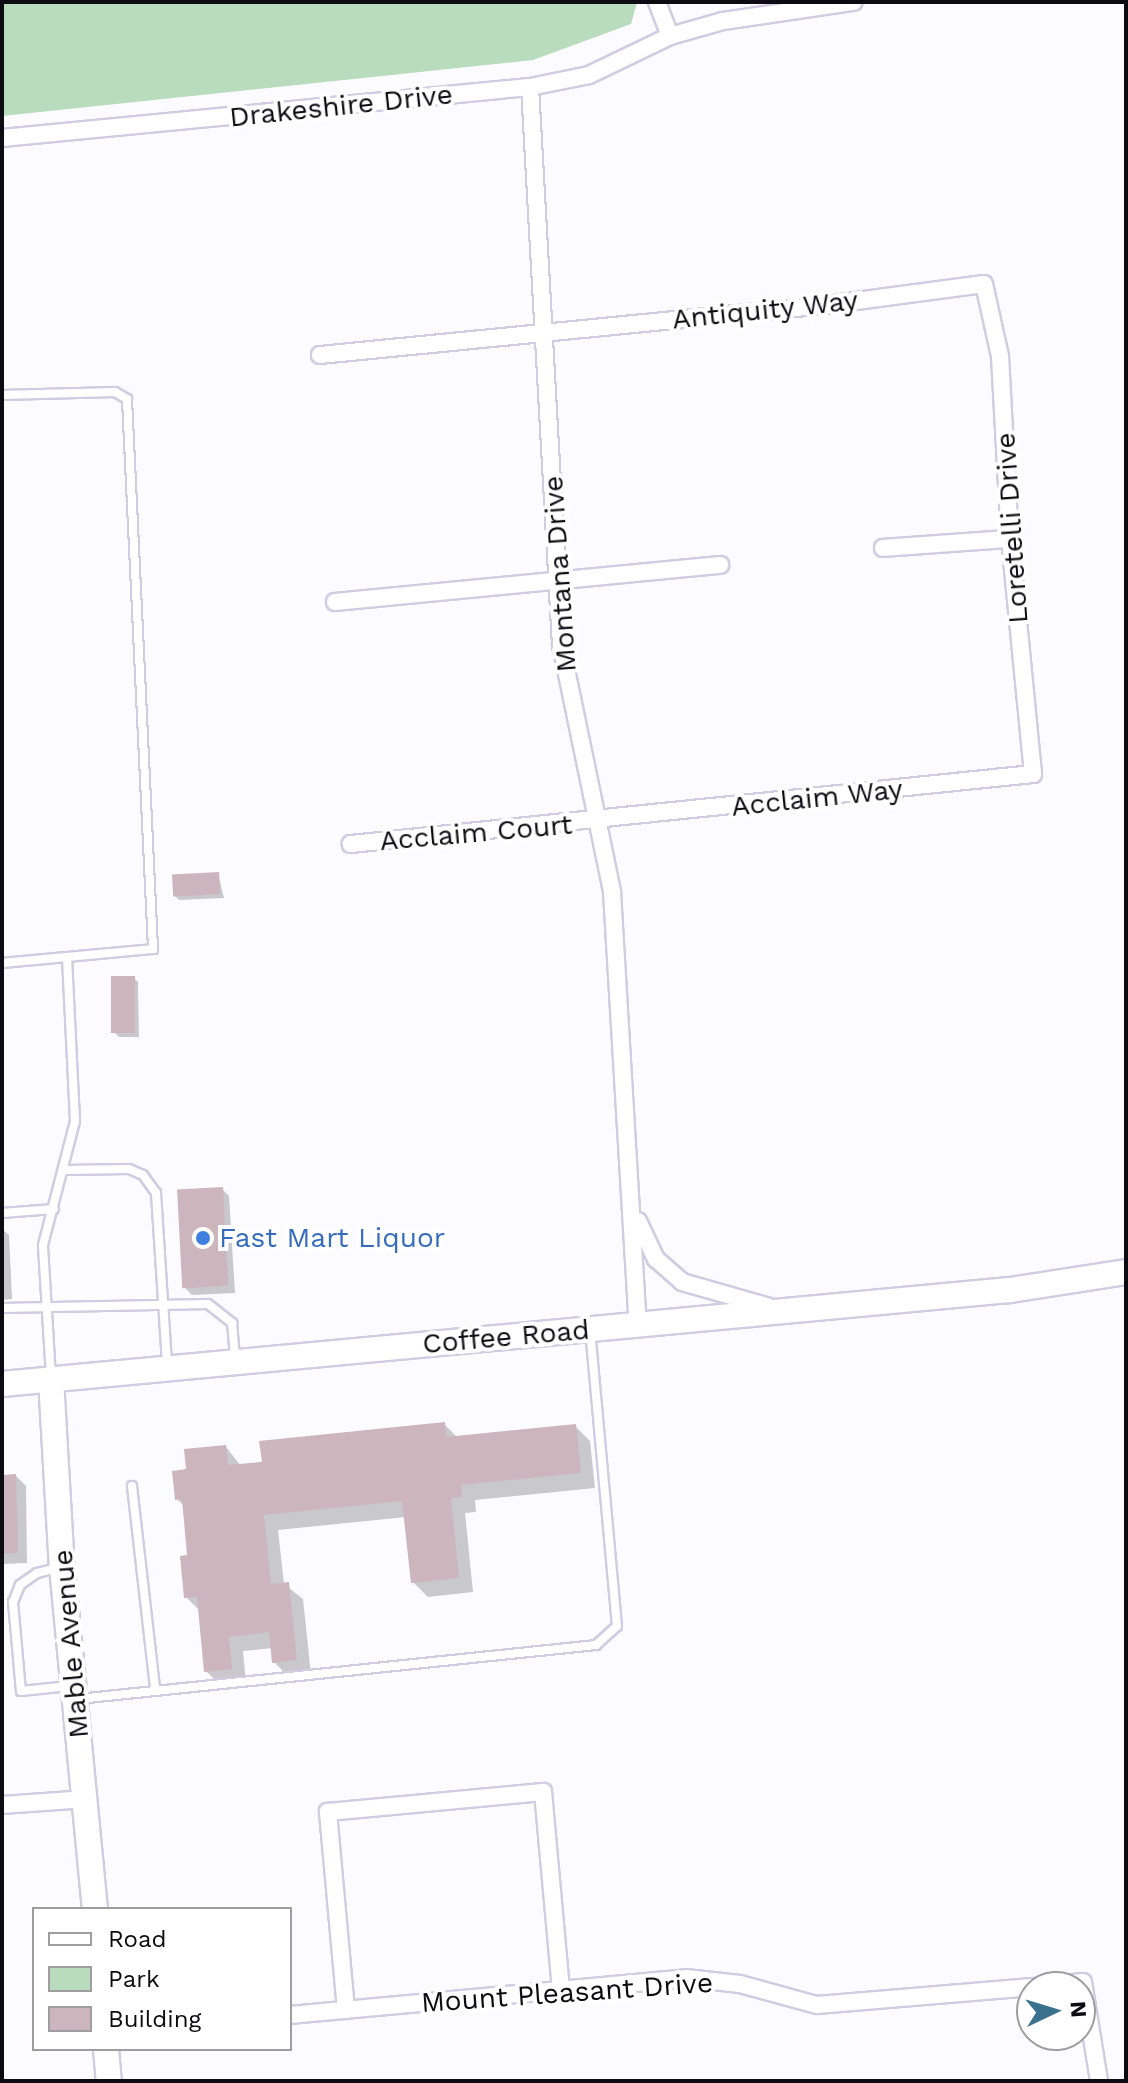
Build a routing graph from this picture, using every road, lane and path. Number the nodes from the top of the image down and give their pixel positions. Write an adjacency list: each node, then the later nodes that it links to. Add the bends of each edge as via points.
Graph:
1 (657, 2): 3 (street)
2 (854, 2): 3 (street, Drakeshire Drive, via 766,12)
3 (670, 36): 4 (street, Drakeshire Drive, via 589,75)
4 (530, 87): 5 (street, Drakeshire Drive); 7 (street, Montana Drive)
5 (2, 138)
6 (984, 284): 7 (street, Antiquity Way, via 826,305); 10 (street, Loretelli Drive, via 1000,356)
7 (545, 331): 8 (street, Antiquity Way); 13 (street, Montana Drive)
8 (320, 355)
9 (2, 395): 18 (lane, via 115,392 127,399 153,949)
10 (1010, 539): 11 (street); 15 (street, Loretelli Drive)
11 (883, 548)
12 (720, 565): 13 (street)
13 (558, 581): 14 (street); 16 (street, Montana Drive, via 567,682)
14 (335, 602)
15 (1033, 774): 16 (street, Acclaim Way)
16 (601, 822): 17 (street, Acclaim Court); 21 (street, Montana Drive, via 617,952)
17 (351, 844)
18 (67, 958): 19 (lane); 20 (lane, via 75,1121)
19 (2, 963)
20 (64, 1170): 22 (lane); 28 (lane, via 129,1169 143,1175 156,1193)
21 (631, 1200): 31 (street, Montana Drive, via 656,1259 682,1282); 32 (street, Montana Drive)
22 (54, 1209): 23 (lane); 29 (lane, via 43,1245)
23 (2, 1213)
24 (1126, 1257): 27 (main road)
25 (1126, 1272): 27 (main road, Coffee Road)
26 (1126, 1287): 27 (main road, Coffee Road)
27 (1010, 1290): 31 (main road, Coffee Road)
28 (163, 1304): 29 (lane); 34 (lane, via 208,1304 224,1312 232,1323); 35 (lane)
29 (45, 1305): 30 (lane); 36 (lane)
30 (2, 1308)
31 (787, 1311): 32 (main road, Coffee Road)
32 (638, 1325): 33 (main road, Coffee Road)
33 (590, 1330): 34 (main road, Coffee Road); 40 (lane, via 617,1626 596,1645)
34 (235, 1362): 35 (main road, Coffee Road)
35 (167, 1368): 36 (main road, Coffee Road)
36 (51, 1379): 37 (main road, Coffee Road); 39 (main road, Mable Avenue)
37 (2, 1384)
38 (132, 1486): 40 (lane)
39 (62, 1567): 41 (main road, Mable Avenue); 41 (lane, via 29,1579 13,1602 21,1691)
40 (155, 1689): 41 (lane)
41 (75, 1692): 42 (main road, Mable Avenue)
42 (86, 1799): 43 (street); 44 (main road, Mable Avenue)
43 (2, 1805)
44 (95, 1907)
45 (1016, 1988): 46 (street, Mount Pleasant Drive, via 817,2005 710,1979)
46 (561, 1990): 47 (street, Mount Pleasant Drive); 47 (street, via 543,1792 328,1812)
47 (346, 2010): 48 (street, Mount Pleasant Drive)
48 (292, 2015)
49 (106, 2051): 51 (main road)
50 (1094, 2051): 52 (street, Mount Pleasant Drive)
51 (109, 2081)
52 (1099, 2081)

